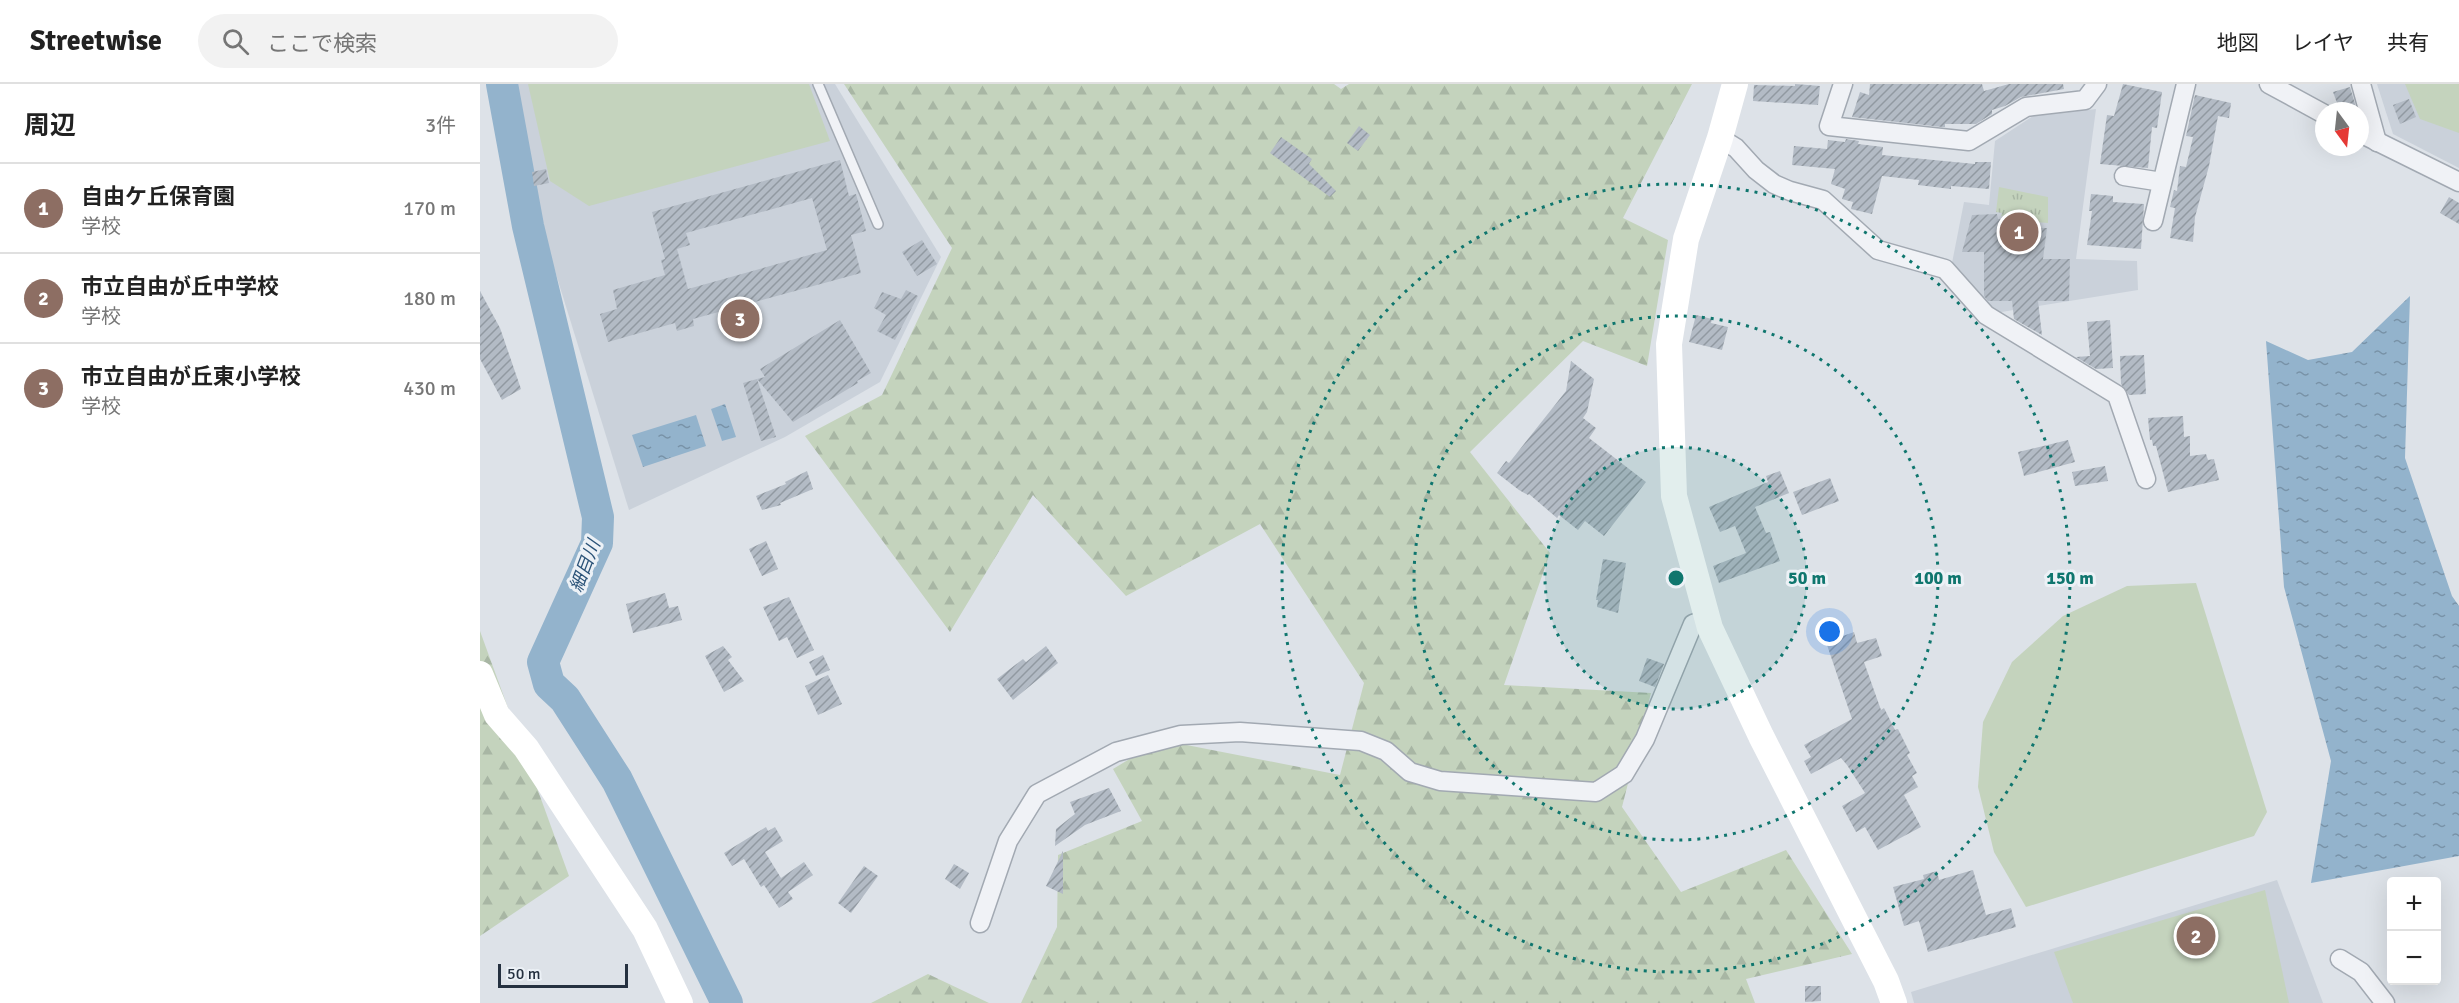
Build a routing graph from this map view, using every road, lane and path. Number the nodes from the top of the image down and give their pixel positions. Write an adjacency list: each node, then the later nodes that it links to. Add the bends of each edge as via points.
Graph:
1 (818, 84): 16 (lane)
2 (1735, 84): 9 (street)
3 (1843, 84): 4 (street, via 1829,126 1969,141 2026,107 2085,100)
4 (2097, 84)
5 (2186, 84): 13 (street)
6 (2269, 84): 8 (street)
7 (2361, 84): 11 (street)
8 (2315, 109)
9 (1720, 138): 17 (street, via 1774,184 1823,200 1878,250 1945,269 1986,315 2117,395); 18 (street, via 1686,239 1669,344 1674,496)
10 (2369, 138): 11 (street)
11 (2377, 142): 14 (street)
12 (2124, 176): 13 (street)
13 (2162, 182): 15 (street)
14 (2459, 182)
15 (2153, 221)
16 (878, 224)
17 (2146, 479)
18 (1707, 619): 20 (street, via 1693,624 1645,739 1624,774 1596,792 1440,781 1410,772 1386,751 1361,741 1240,732 1181,735 1116,752 1037,794 1008,841); 23 (street)
19 (480, 674): 22 (street, via 497,715 526,748 645,929)
20 (980, 923)
21 (2340, 959): 24 (street, via 2361,972)
22 (680, 1003)
23 (1894, 1003)
24 (2385, 1003)

